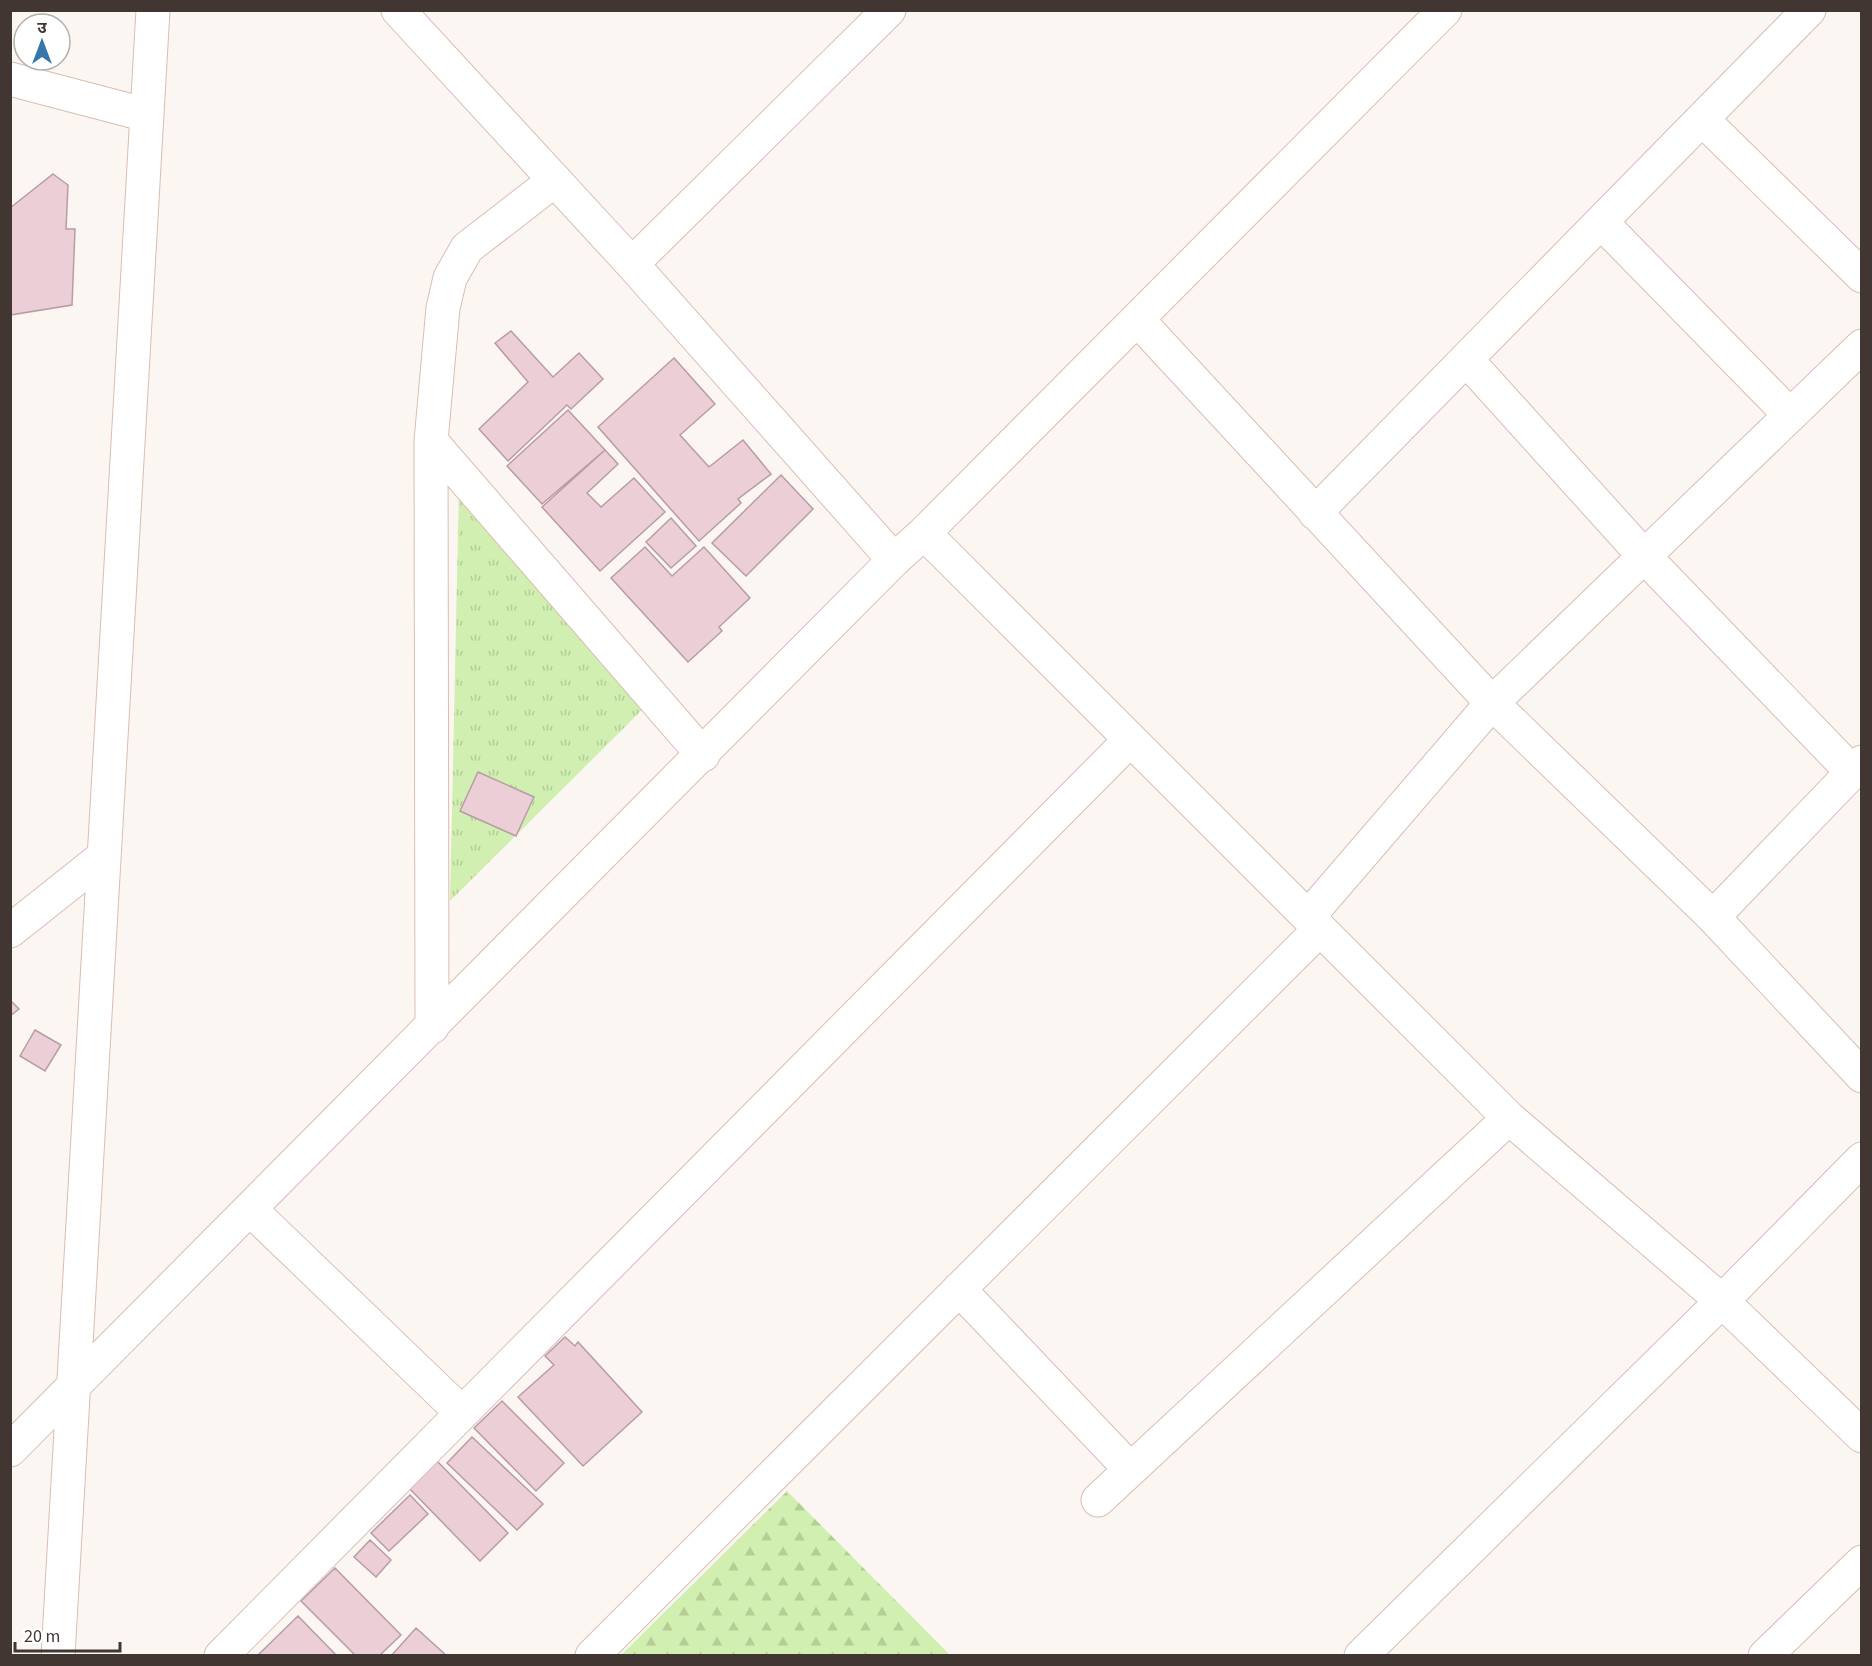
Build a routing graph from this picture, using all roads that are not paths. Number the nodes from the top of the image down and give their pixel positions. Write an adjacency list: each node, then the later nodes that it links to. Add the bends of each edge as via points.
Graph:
1 (153, 10): 7 (street)
2 (889, 10): 11 (street)
3 (1445, 10): 13 (street)
4 (1809, 10): 8 (street)
5 (399, 11): 9 (street)
6 (10, 79): 7 (street)
7 (147, 115): 26 (street)
8 (1702, 119): 10 (street); 12 (street)
9 (555, 180): 11 (street); 17 (street, via 468,248 450,278 443,308)
10 (1601, 222): 15 (street); 16 (street)
11 (632, 264): 21 (street)
12 (1862, 276)
13 (1137, 320): 18 (street); 19 (street)
14 (1862, 346): 16 (street)
15 (1466, 359): 18 (street); 20 (street)
16 (1790, 416): 20 (street)
17 (431, 441): 24 (street); 30 (street)
18 (1316, 513): 22 (street)
19 (924, 533): 21 (street); 23 (street)
20 (1644, 556): 22 (street); 25 (street)
21 (894, 560): 24 (street)
22 (1492, 703): 27 (street); 28 (street)
23 (1130, 740): 28 (street); 38 (street)
24 (703, 755): 30 (street)
25 (1857, 767): 27 (street)
26 (103, 857): 29 (street); 37 (street)
27 (1713, 916): 31 (street)
28 (1314, 923): 32 (street); 35 (street)
29 (10, 931)
30 (432, 1027): 34 (street)
31 (1862, 1076)
32 (1509, 1118): 36 (street); 41 (street)
33 (1862, 1159): 36 (street)
34 (250, 1209): 37 (street); 38 (street)
35 (959, 1290): 41 (street); 46 (street)
36 (1722, 1300): 39 (street); 47 (street)
37 (73, 1387): 40 (street); 44 (street)
38 (462, 1413): 45 (street)
39 (1862, 1436)
40 (10, 1450)
41 (1130, 1469): 42 (street)
42 (1098, 1500)
43 (1862, 1562): 48 (street)
44 (57, 1656)
45 (221, 1656)
46 (592, 1656)
47 (1361, 1656)
48 (1766, 1656)

